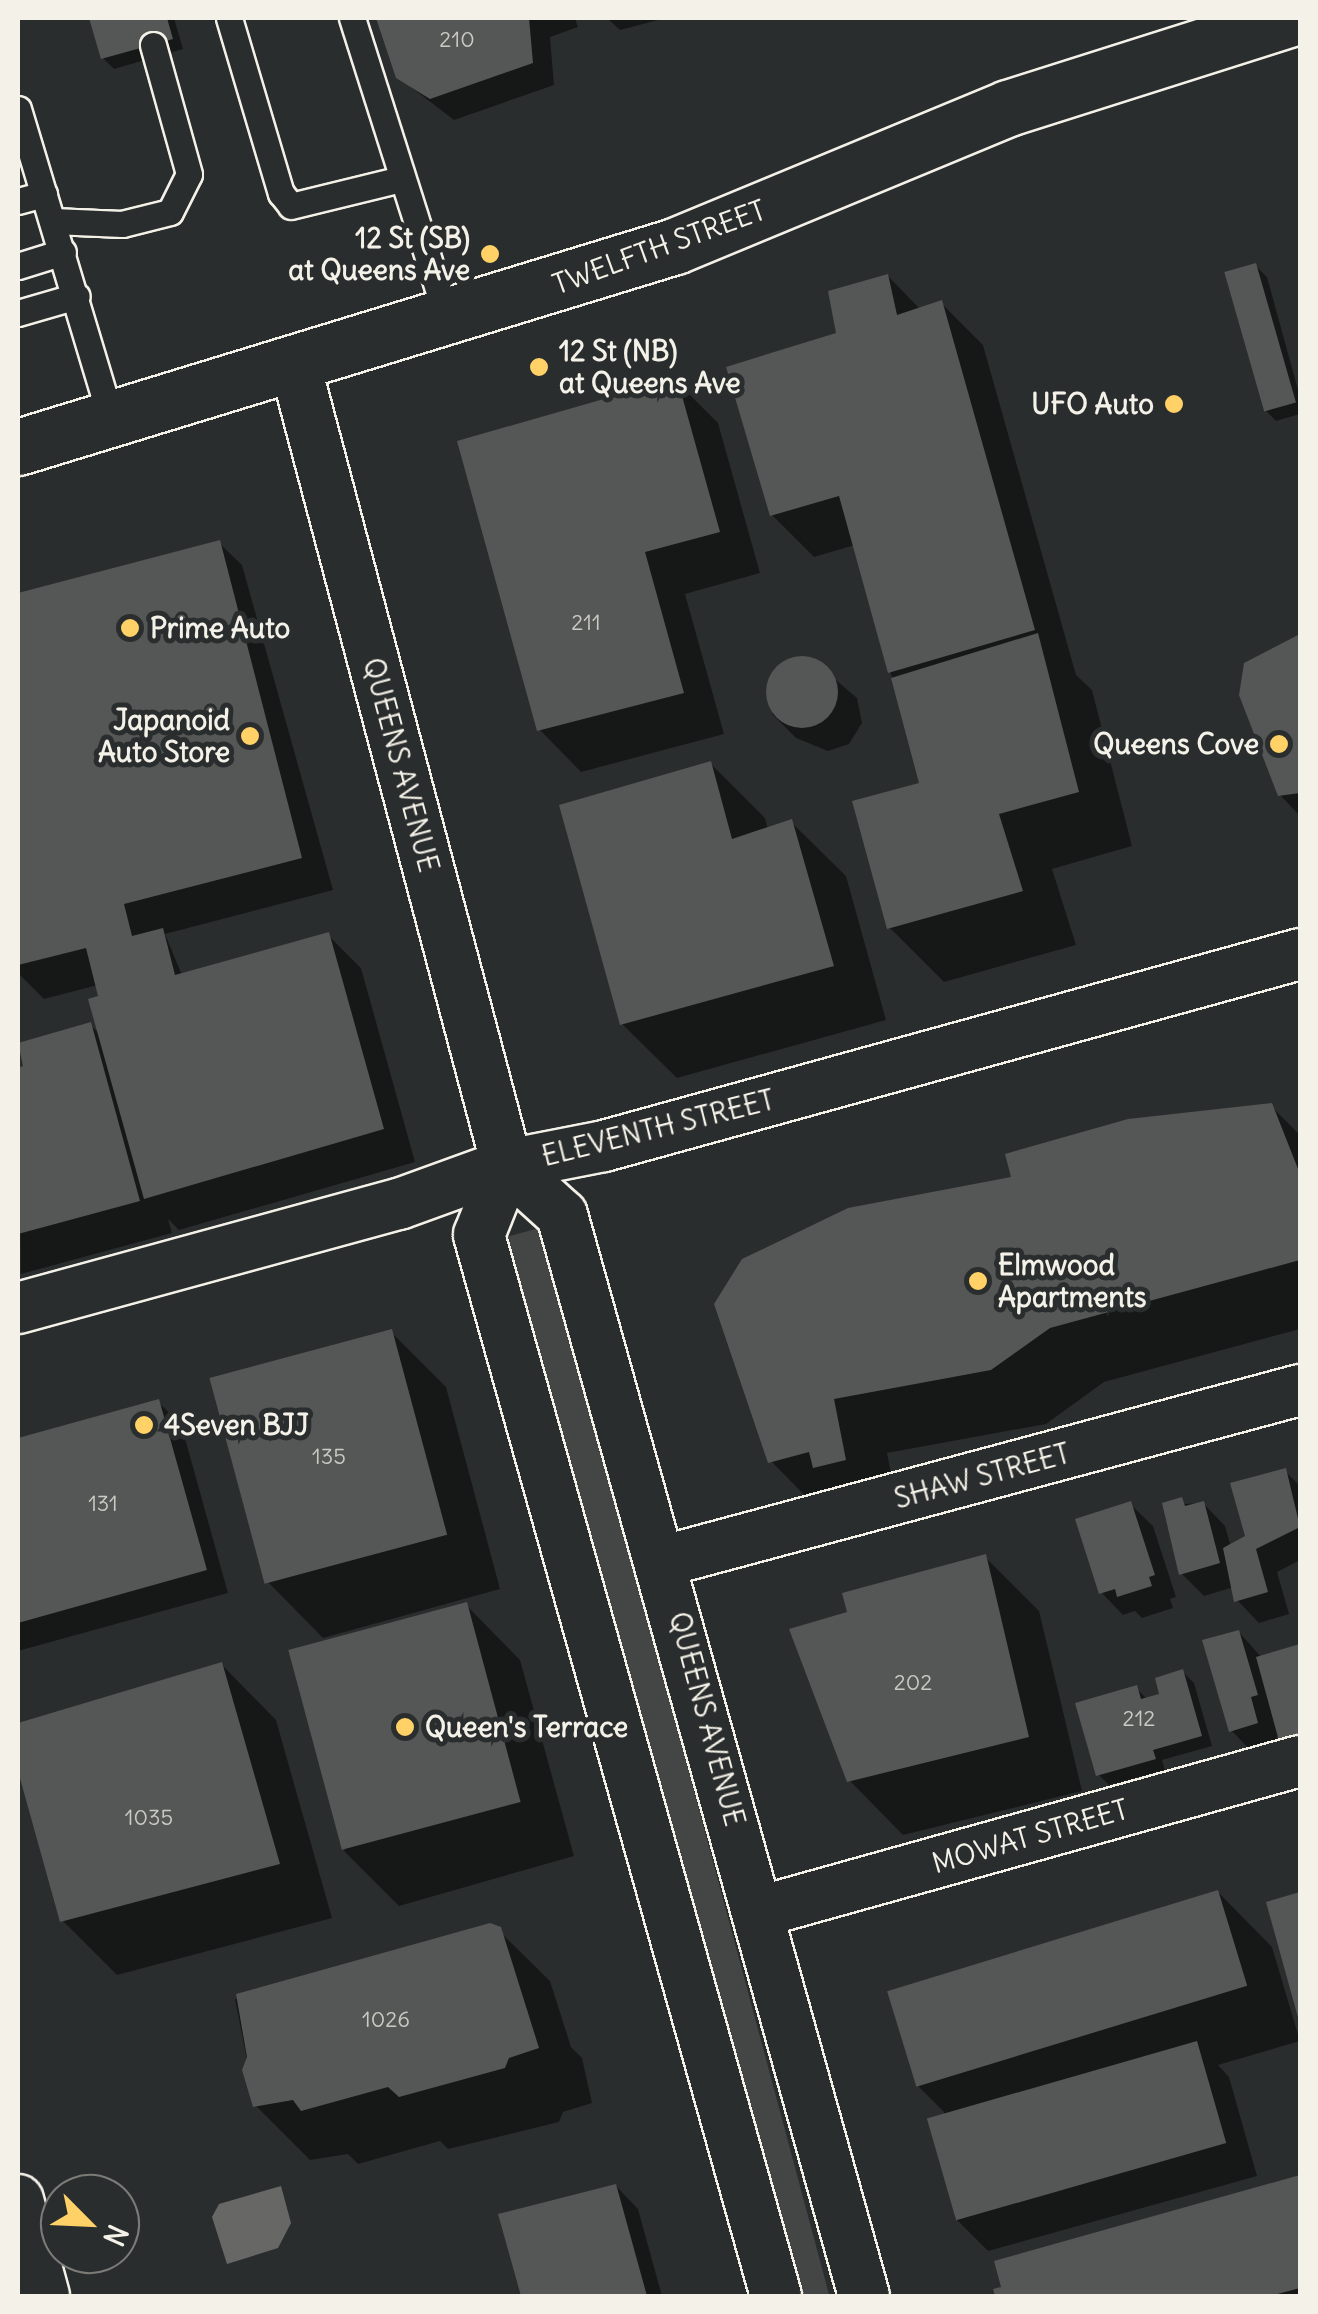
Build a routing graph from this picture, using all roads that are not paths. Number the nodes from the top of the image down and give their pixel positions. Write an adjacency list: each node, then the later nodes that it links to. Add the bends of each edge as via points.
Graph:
1 (229, 18): 6 (lane, via 281,194 291,206)
2 (352, 18): 6 (lane)
3 (1291, 18): 14 (street, TWELFTH STREET, via 1008,108 675,246)
4 (154, 44): 9 (lane, via 189,174 170,212 122,224)
5 (18, 110): 7 (lane)
6 (401, 179): 14 (lane)
7 (44, 194): 8 (lane); 9 (lane)
8 (18, 201)
9 (53, 221): 10 (lane)
10 (63, 252): 11 (lane); 12 (lane)
11 (18, 266)
12 (77, 296): 13 (lane); 16 (lane)
13 (18, 313)
14 (448, 320): 15 (street, TWELFTH STREET)
15 (294, 365): 16 (street, TWELFTH STREET); 19 (street, QUEENS AVENUE)
16 (112, 422): 17 (street, TWELFTH STREET)
17 (18, 447)
18 (1300, 954): 19 (street, ELEVENTH STREET, via 604,1146)
19 (507, 1165): 20 (street, ELEVENTH STREET, via 400,1204); 22 (street, QUEENS AVENUE, via 562,1215); 27 (street, via 479,1235)
20 (18, 1308)
21 (1300, 1390): 22 (street, SHAW STREET)
22 (664, 1560): 24 (street, QUEENS AVENUE)
23 (1300, 1761): 24 (street, MOWAT STREET)
24 (759, 1912): 28 (street, QUEENS AVENUE)
25 (18, 2200): 26 (street)
26 (44, 2296)
27 (776, 2296)
28 (864, 2296)

